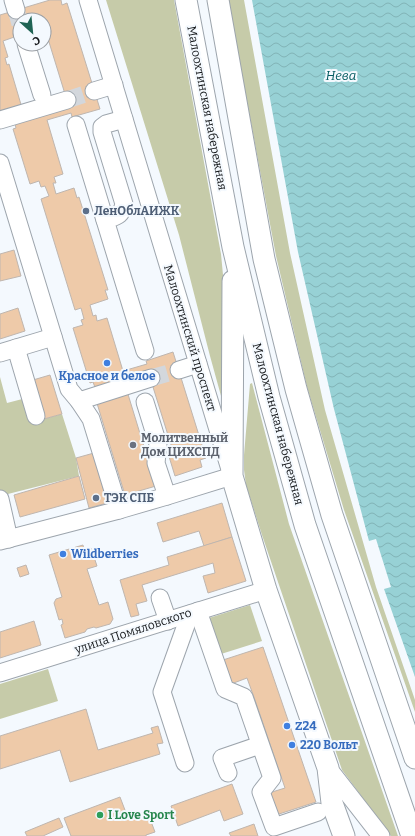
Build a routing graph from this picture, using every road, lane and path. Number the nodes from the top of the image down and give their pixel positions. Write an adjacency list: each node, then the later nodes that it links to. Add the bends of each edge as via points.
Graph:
1 (88, 0): 5 (street, Малоохтинский проспект)
2 (186, 0): 14 (main road, Малоохтинская набережная)
3 (218, 0): 35 (main road, via 264,259 296,389 332,515)
4 (29, 52): 7 (street)
5 (114, 85): 6 (street); 9 (street, Малоохтинский проспект)
6 (94, 91)
7 (42, 95)
8 (67, 100): 10 (street)
9 (124, 119): 13 (street, via 102,127 124,204 118,216); 18 (street, Малоохтинский проспект)
10 (0, 120)
11 (76, 125): 13 (street)
12 (0, 163): 15 (street)
13 (105, 220): 17 (street)
14 (233, 247): 24 (main road); 42 (main road, Малоохтинская набережная, via 269,397 305,525)
15 (53, 337): 16 (street); 21 (street, via 69,389)
16 (8, 351): 23 (street)
17 (145, 351)
18 (198, 364): 19 (street); 24 (street, Малоохтинский проспект)
19 (179, 370)
20 (151, 378): 21 (street)
21 (79, 401): 27 (street, via 91,418)
22 (145, 402): 25 (street, via 158,444 156,463)
23 (36, 416)
24 (232, 476): 25 (street); 29 (main road, Малоохтинский проспект)
25 (167, 496): 27 (street)
26 (0, 499): 28 (street)
27 (119, 510): 28 (street)
28 (5, 540)
29 (266, 590): 31 (street, улица Помяловского); 37 (main road, Малоохтинский проспект)
30 (160, 598): 32 (street)
31 (194, 612): 32 (street, улица Помяловского); 34 (street, via 225,689 244,698); 36 (street, via 162,692)
32 (168, 621): 33 (street, улица Помяловского)
33 (0, 673)
34 (260, 745): 38 (street, via 222,758); 39 (street, via 272,778 261,792 274,827)
35 (415, 758)
36 (185, 763)
37 (328, 768): 40 (main road, Малоохтинский проспект, via 332,803); 41 (street)
38 (228, 773)
39 (318, 812)
40 (344, 836)
41 (381, 836)
42 (412, 836)

